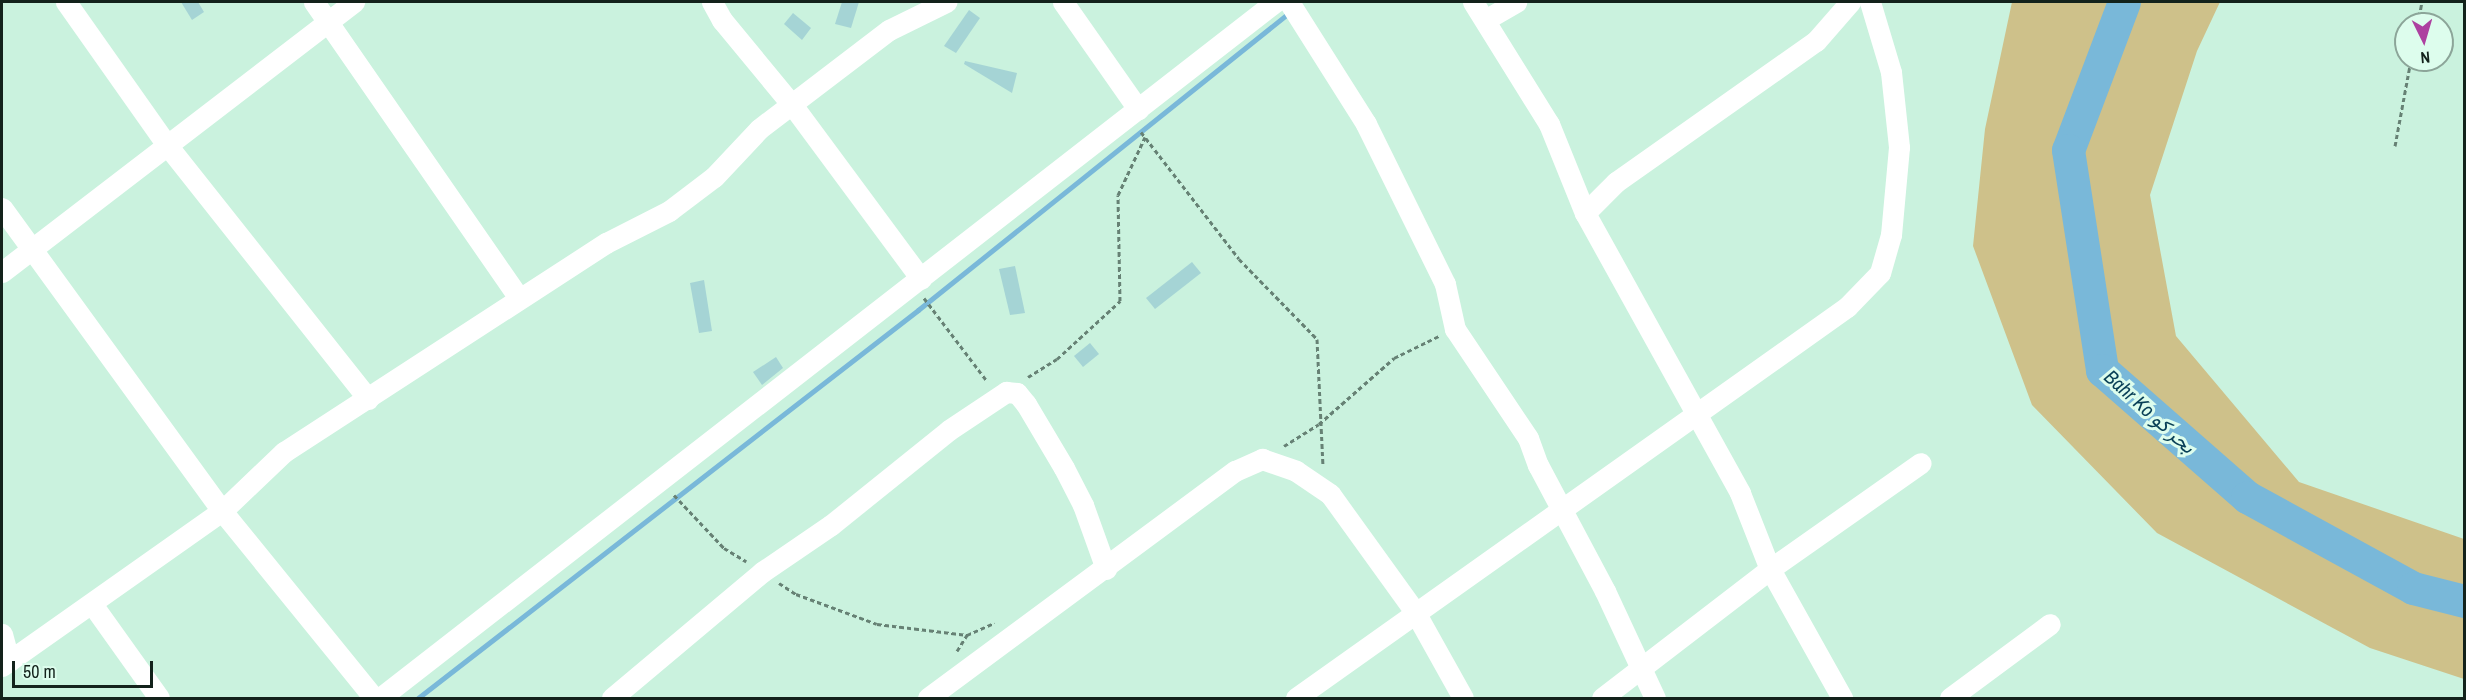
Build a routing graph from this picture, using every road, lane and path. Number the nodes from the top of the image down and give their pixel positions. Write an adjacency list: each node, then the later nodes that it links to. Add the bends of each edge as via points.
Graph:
1 (66, 2): 18 (street)
2 (314, 2): 14 (street)
3 (354, 2): 14 (street)
4 (712, 2): 16 (street, via 722,20)
5 (946, 2): 16 (street, via 890,30)
6 (1064, 2): 17 (street)
7 (1275, 2): 17 (street)
8 (1473, 2): 13 (street)
9 (1516, 2): 13 (street)
10 (1850, 2): 21 (street, via 1816,41 1616,182)
11 (1870, 2): 30 (street, via 1892,72 1899,147 1891,235 1880,273 1847,307)
12 (1294, 10): 27 (street, via 1366,124 1445,284)
13 (1485, 20): 21 (street, via 1549,124)
14 (328, 22): 18 (street); 25 (street)
15 (2409, 72): 19 (path)
16 (793, 106): 24 (street); 25 (street, via 759,129 714,177 669,211 606,243)
17 (1138, 109): 24 (street)
18 (167, 145): 22 (street); 29 (street)
19 (2395, 147)
20 (2, 208): 22 (street)
21 (1585, 213): 30 (street)
22 (30, 250): 23 (street); 37 (street)
23 (2, 272)
24 (921, 279): 50 (street)
25 (519, 298): 29 (street)
26 (931, 306): 28 (path)
27 (1455, 329): 31 (path, via 1394,358); 36 (street, via 1528,438)
28 (1002, 394): 31 (path, via 1056,359 1120,301 1118,195 1145,137 1239,259 1317,339); 38 (street, via 1017,393 1026,404 1083,505); 40 (street, via 949,430 831,525)
29 (368, 399): 37 (street, via 284,452)
30 (1696, 414): 36 (street); 39 (street, via 1740,493)
31 (1319, 424): 32 (path); 34 (path, via 1321,458)
32 (1262, 459): 34 (street, via 1296,471); 38 (street, via 1235,471)
33 (1921, 463): 39 (street)
34 (1330, 494): 42 (street)
35 (680, 502): 40 (path, via 724,548)
36 (1562, 508): 42 (street); 47 (street, via 1605,591)
37 (222, 511): 41 (street); 49 (street)
38 (1106, 569): 52 (street)
39 (1770, 569): 47 (street); 57 (street)
40 (762, 572): 43 (path, via 796,594 877,624 967,635); 51 (street)
41 (92, 604): 46 (street); 48 (street)
42 (1415, 612): 53 (street); 54 (street)
43 (998, 621)
44 (2050, 624): 58 (street)
45 (2, 634): 46 (street)
46 (5, 663)
47 (1640, 673): 55 (street); 56 (street)
48 (159, 699)
49 (374, 699)
50 (380, 699)
51 (612, 699)
52 (928, 699)
53 (1296, 699)
54 (1463, 699)
55 (1602, 699)
56 (1655, 699)
57 (1842, 699)
58 (1950, 699)

